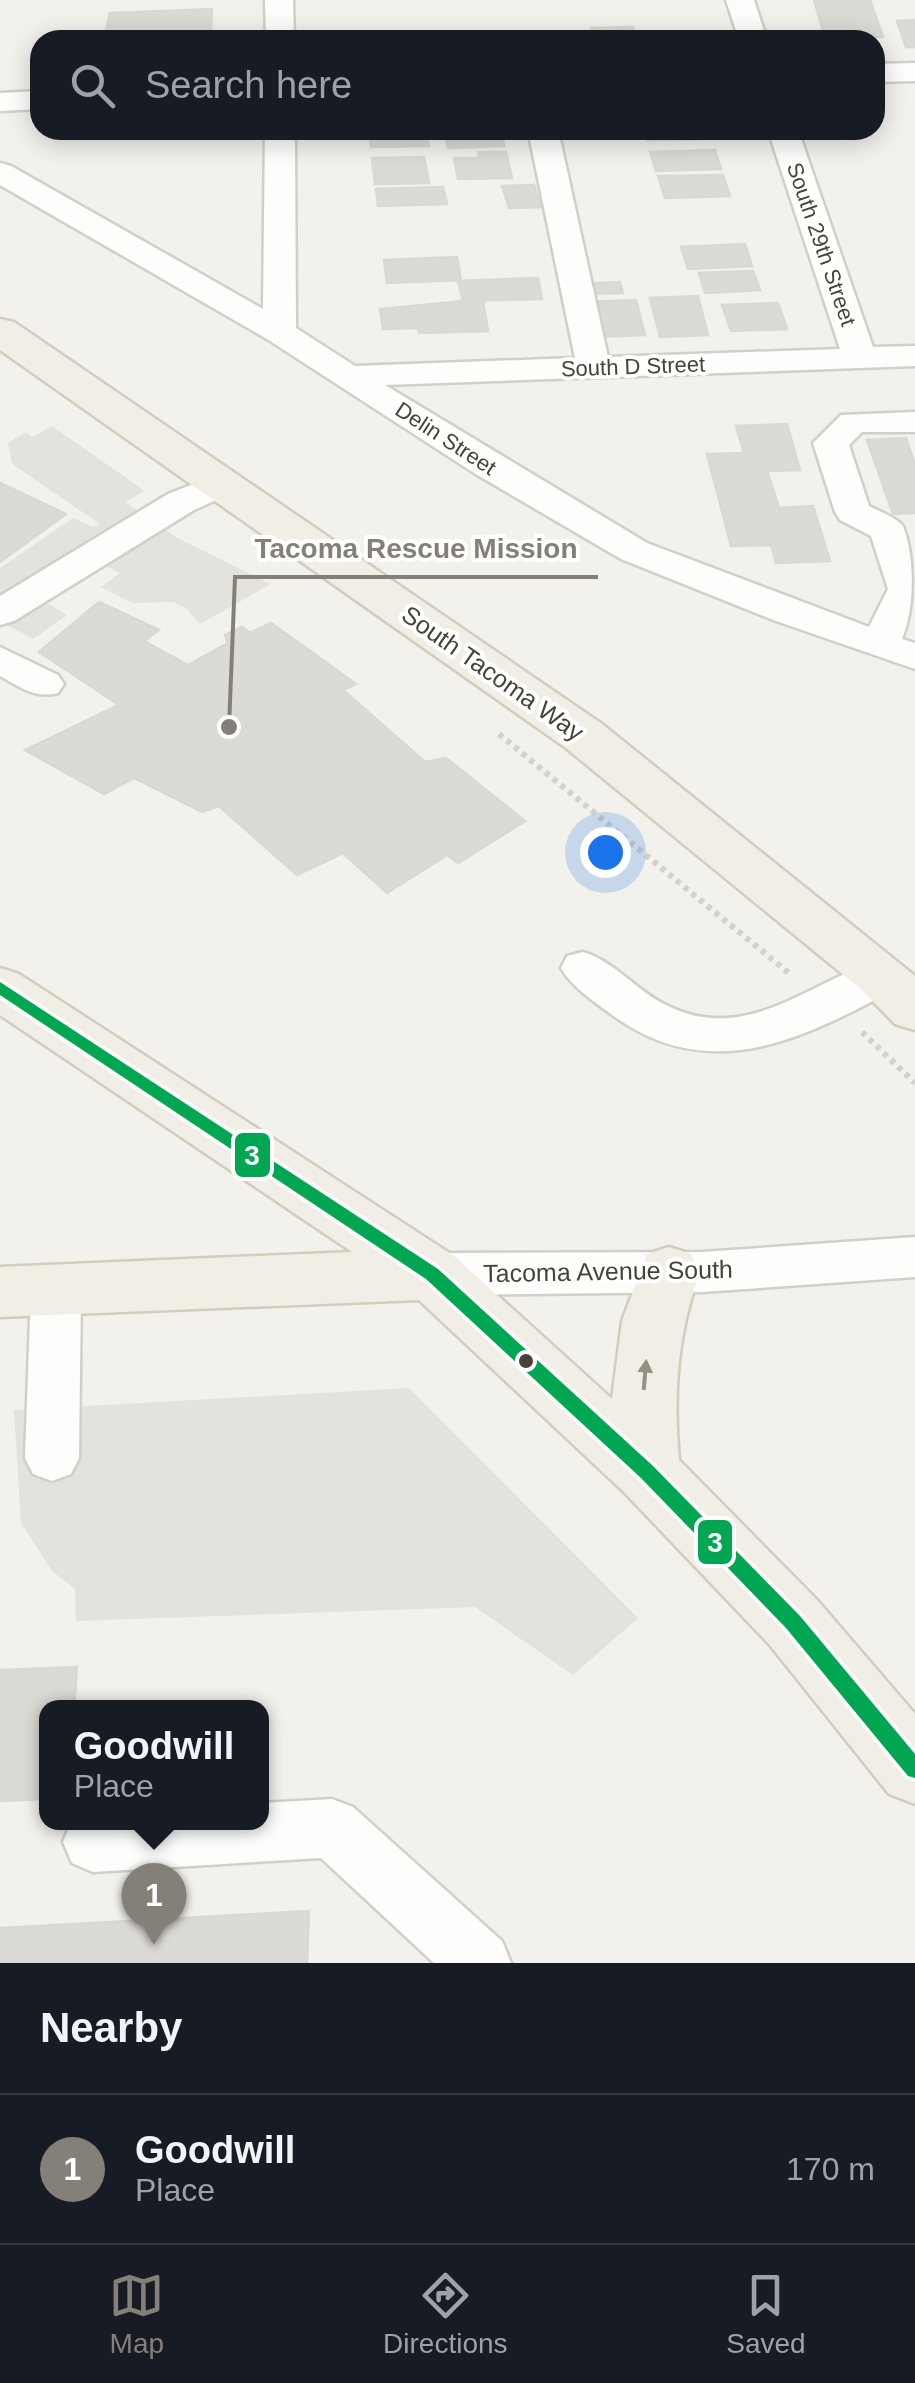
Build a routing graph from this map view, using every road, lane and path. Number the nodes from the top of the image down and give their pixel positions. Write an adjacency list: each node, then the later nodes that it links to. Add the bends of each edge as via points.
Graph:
1 (280, 0): 3 (street)
2 (740, 0): 4 (street)
3 (280, 30)
4 (750, 30)
5 (915, 72): 6 (street)
6 (885, 73)
7 (30, 100): 8 (street)
8 (0, 102)
9 (280, 140): 13 (street)
10 (544, 140): 17 (street)
11 (786, 140): 16 (street, South 29th Street)
12 (0, 172): 13 (street, Delin Street)
13 (279, 332): 18 (street, Delin Street)
14 (2, 335): 20 (main road, South Tacoma Way)
15 (915, 356): 16 (street, South D Street)
16 (860, 358): 17 (street, South D Street)
17 (594, 368): 18 (street, South D Street)
18 (350, 376): 23 (street, Delin Street, via 634,550)
19 (915, 422): 21 (street, via 853,422 831,443 853,512)
20 (221, 484): 22 (street); 28 (main road, South Tacoma Way, via 584,736)
21 (901, 530): 23 (street, via 907,590)
22 (0, 612)
23 (898, 651)
24 (0, 660): 25 (street)
25 (44, 684)
26 (494, 730): 30 (path)
27 (583, 968): 30 (street, via 652,1018 697,1036 763,1034)
28 (881, 976): 30 (street); 31 (main road, South Tacoma Way)
29 (0, 988): 35 (main road)
30 (828, 1005): 32 (path)
31 (915, 1009)
32 (915, 1083)
33 (915, 1257): 34 (street, Tacoma Avenue South)
34 (685, 1272): 35 (street, Tacoma Avenue South); 38 (main road, one-way to 34, via 644,1377 654,1308)
35 (432, 1274): 36 (main road, Tacoma Avenue South); 38 (main road)
36 (28, 1291): 37 (street)
37 (52, 1458)
38 (647, 1472): 39 (main road, via 793,1622)
39 (915, 1769)
40 (93, 1842): 41 (street, via 332,1828)
41 (480, 1963)

